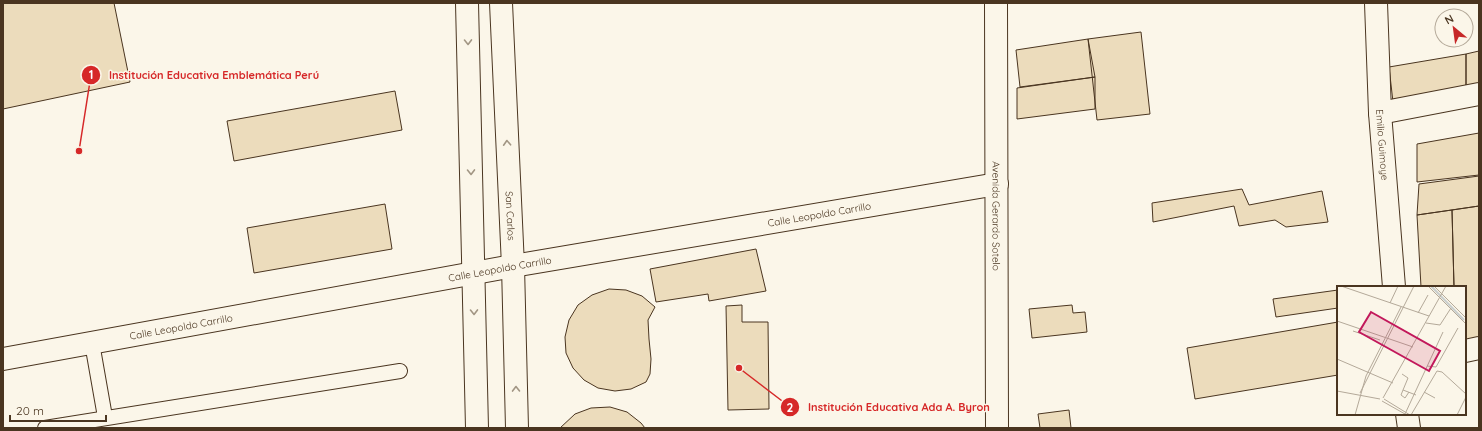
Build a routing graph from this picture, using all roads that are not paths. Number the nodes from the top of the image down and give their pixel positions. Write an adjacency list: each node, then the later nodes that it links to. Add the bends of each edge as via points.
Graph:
1 (467, 3): 9 (street, one-way to 9)
2 (501, 3): 8 (street, San Carlos, one-way to 2)
3 (996, 3): 7 (street, Avenida Gerardo Sotelo)
4 (1376, 3): 6 (street, Emilio Guimoye)
5 (1479, 94): 6 (street)
6 (1380, 113): 10 (street, Emilio Guimoye)
7 (997, 184): 8 (street, Calle Leopoldo Carrillo); 21 (street, Avenida Gerardo Sotelo)
8 (513, 266): 9 (street, Calle Leopoldo Carrillo); 20 (street, San Carlos, one-way to 8)
9 (473, 273): 11 (street, Calle Leopoldo Carrillo); 19 (street, one-way to 19)
10 (1394, 286)
11 (92, 343): 14 (street, Calle Leopoldo Carrillo); 17 (lane)
12 (1479, 348): 13 (street)
13 (1466, 351)
14 (3, 359)
15 (400, 371): 17 (lane)
16 (1407, 415): 22 (street)
17 (106, 417): 18 (lane)
18 (45, 428)
19 (477, 428)
20 (517, 428)
21 (997, 428)
22 (1409, 428)

